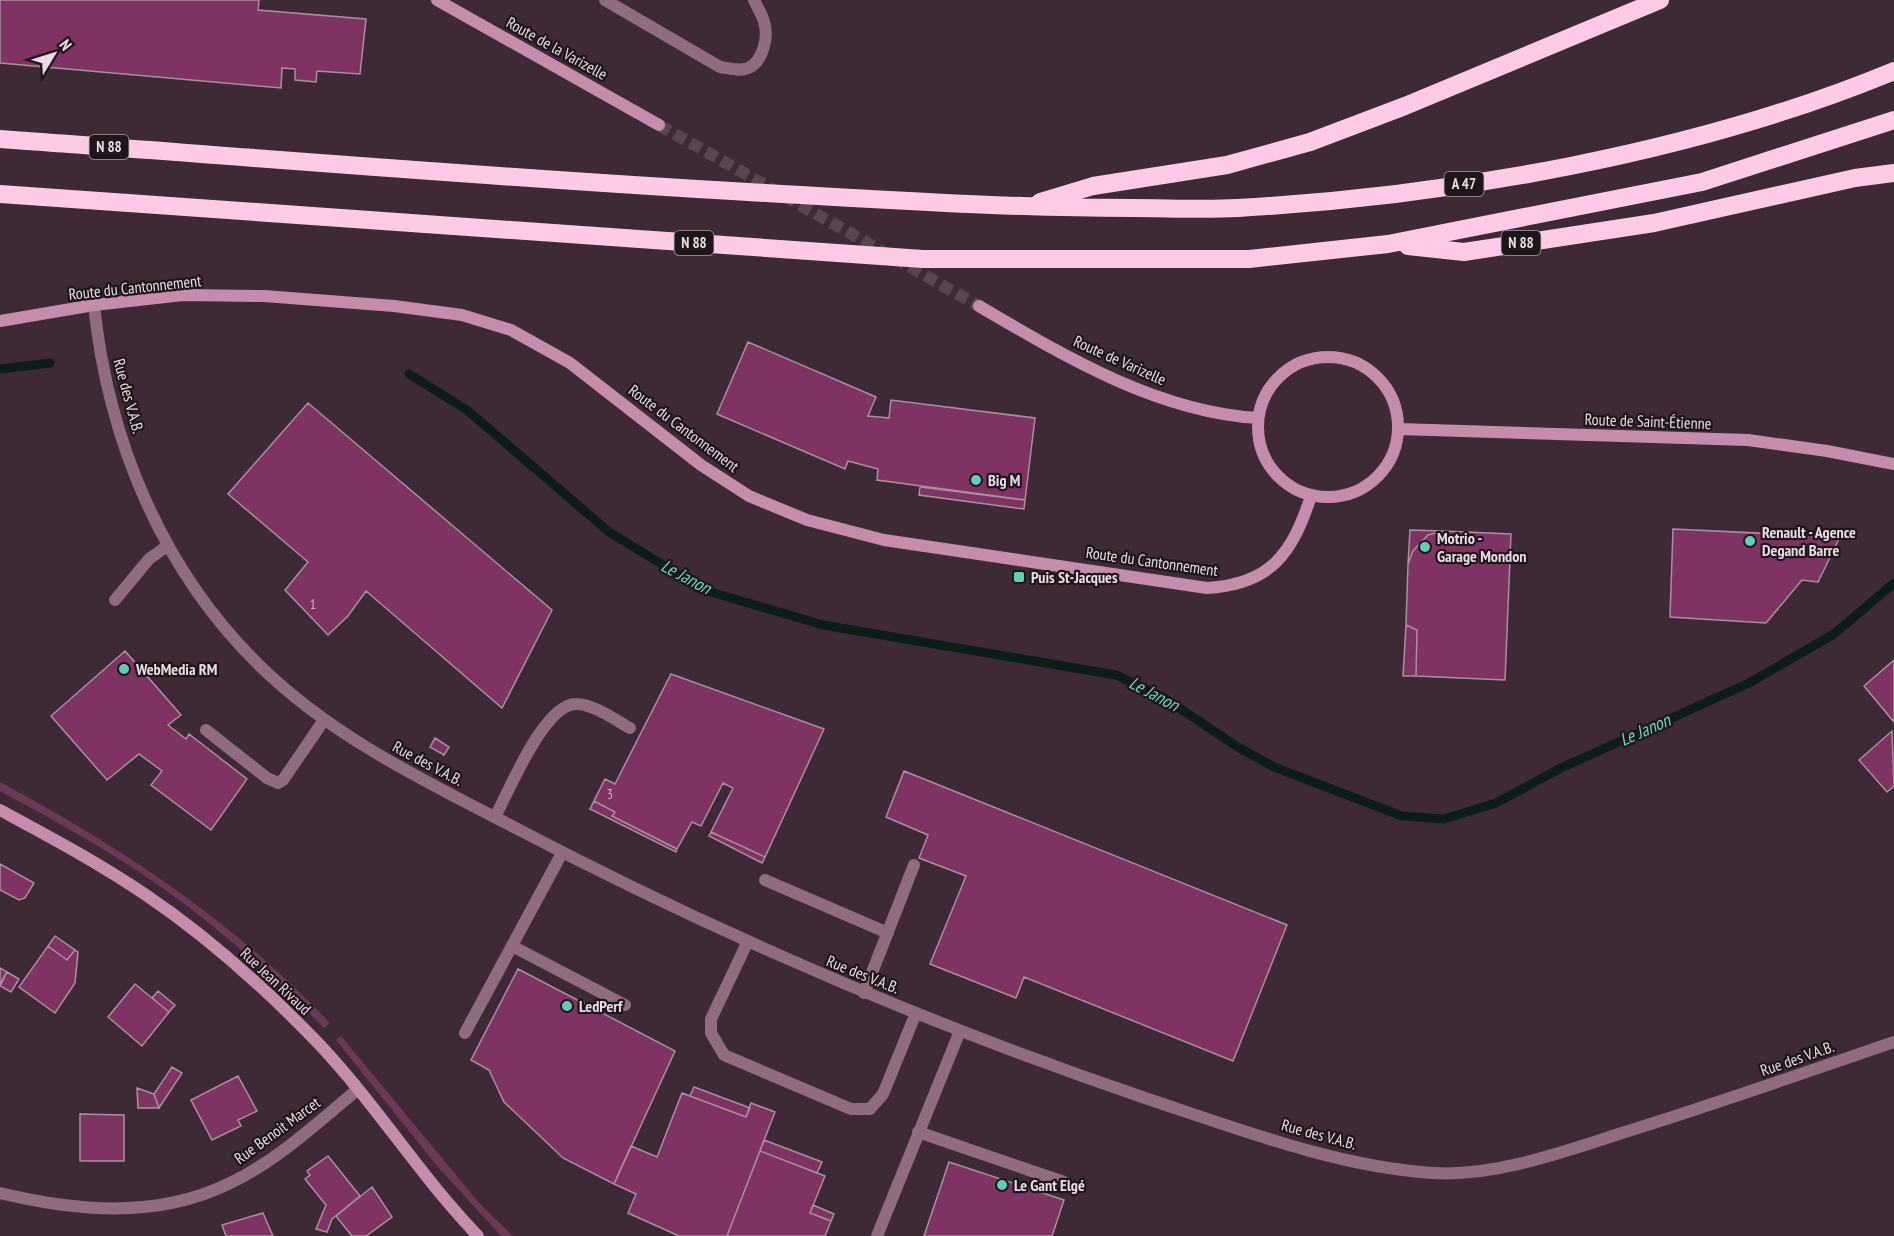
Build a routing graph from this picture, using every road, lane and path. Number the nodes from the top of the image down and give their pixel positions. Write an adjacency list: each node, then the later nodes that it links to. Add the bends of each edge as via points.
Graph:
1 (437, 0): 7 (street, Route de la Varizelle)
2 (605, 0): 3 (street, via 720,67 735,70 749,68 760,58 765,41 765,23)
3 (754, 0)
4 (1660, 0): 11 (highway, via 1310,142 1227,165 1093,186)
5 (1894, 71): 11 (highway, A 47, via 1780,112 1675,142 1451,186 1235,208)
6 (1894, 120): 12 (highway, via 1702,182)
7 (659, 125)
8 (0, 139): 11 (highway, N 88, via 591,183)
9 (1894, 173): 12 (highway, N 88, via 1855,177 1654,223 1464,252)
10 (0, 194): 12 (highway, N 88, via 923,259 1249,259)
11 (1021, 208)
12 (1388, 244)
13 (94, 305): 15 (street, Route du Cantonnement); 19 (street, Route du Cantonnement, via 183,295 264,296 462,315 511,330 570,363 701,465 749,496 807,520 884,540 1207,588 1234,586 1257,579 1285,552); 20 (street, Rue des V.A.B., via 106,383 134,478)
14 (979, 306): 16 (street, Route de Varizelle, via 1106,375 1212,412)
15 (0, 321)
16 (1258, 418): 17 (street, via 1265,396 1279,376 1298,363 1321,357 1345,359 1367,368 1384,385 1395,406); 19 (street, via 1258,439 1264,458 1292,488)
17 (1399, 429): 18 (street, Route de Saint-Étienne, via 1748,441); 19 (street, via 1395,450 1385,469 1371,483 1352,494 1332,498)
18 (1894, 464)
19 (1311, 496)
20 (167, 546): 21 (street, via 149,559); 22 (street, Rue des V.A.B., via 206,604 256,663)
21 (115, 600)
22 (324, 720): 24 (street, via 278,783); 26 (street, Rue des V.A.B., via 380,756)
23 (630, 728): 26 (street, via 587,706 561,707 534,743)
24 (206, 730)
25 (0, 810): 39 (street, Rue Jean Rivaud, via 87,857 206,939 319,1044)
26 (495, 818): 27 (street, Rue des V.A.B.)
27 (562, 853): 31 (street, Rue des V.A.B.); 32 (street)
28 (914, 865): 30 (street)
29 (765, 880): 30 (street)
30 (888, 933): 33 (street)
31 (748, 941): 33 (street, Rue des V.A.B.); 35 (street, via 711,1019 716,1045 734,1061 851,1109 870,1109 883,1094)
32 (512, 946): 34 (street); 37 (street)
33 (864, 993): 35 (street, Rue des V.A.B.)
34 (626, 1005)
35 (916, 1013): 36 (street, Rue des V.A.B.)
36 (960, 1031): 38 (street, Rue des V.A.B., via 1235,1128 1364,1164 1437,1174 1504,1167 1571,1149); 40 (street)
37 (465, 1033)
38 (1894, 1042)
39 (357, 1090): 42 (street, Rue Benoit Marcet, via 270,1159 229,1184 188,1200 139,1209 86,1208); 43 (street, Rue Jean Rivaud)
40 (918, 1132): 41 (street); 44 (street)
41 (1064, 1182)
42 (0, 1193)
43 (478, 1236)
44 (877, 1236)

